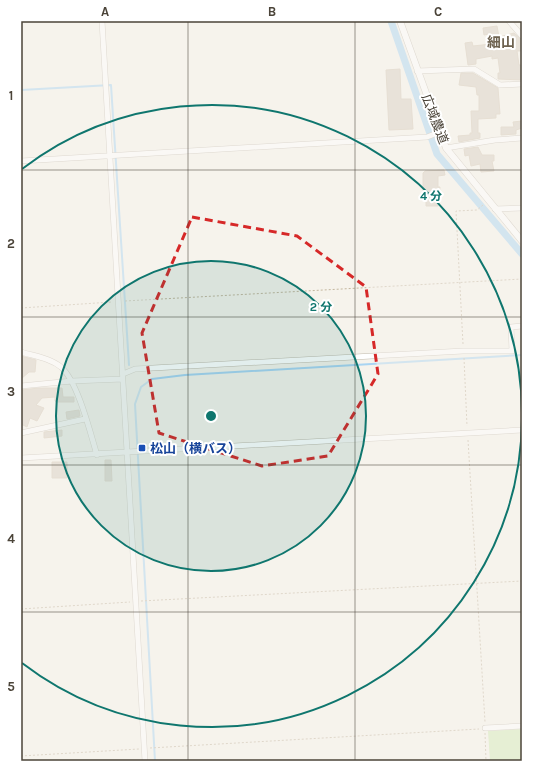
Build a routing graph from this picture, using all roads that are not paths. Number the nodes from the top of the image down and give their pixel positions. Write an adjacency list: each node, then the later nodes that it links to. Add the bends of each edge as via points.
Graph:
1 (102, 21): 10 (street)
2 (400, 21): 5 (street, 広域農道)
3 (509, 21): 4 (street)
4 (522, 36)
5 (417, 71): 6 (street, via 474,69 500,85); 7 (street, 広域農道)
6 (522, 84)
7 (440, 132): 9 (street, 広域農道); 10 (street, via 427,137)
8 (522, 138): 9 (street)
9 (446, 148): 13 (street, 広域農道)
10 (110, 157): 11 (street); 17 (street)
11 (21, 161)
12 (522, 208): 13 (street)
13 (495, 209): 14 (street, 広域農道)
14 (522, 241)
15 (522, 326): 17 (street, via 512,327 512,351 463,351 135,369)
16 (21, 352): 18 (street, via 61,367)
17 (123, 376): 18 (street); 23 (street)
18 (72, 381): 19 (street); 20 (street)
19 (21, 386)
20 (85, 419): 22 (street); 24 (street)
21 (522, 430): 23 (street)
22 (21, 433)
23 (127, 452): 24 (street); 28 (street)
24 (97, 455): 25 (street)
25 (21, 458)
26 (522, 726): 27 (street)
27 (485, 728)
28 (146, 761)

